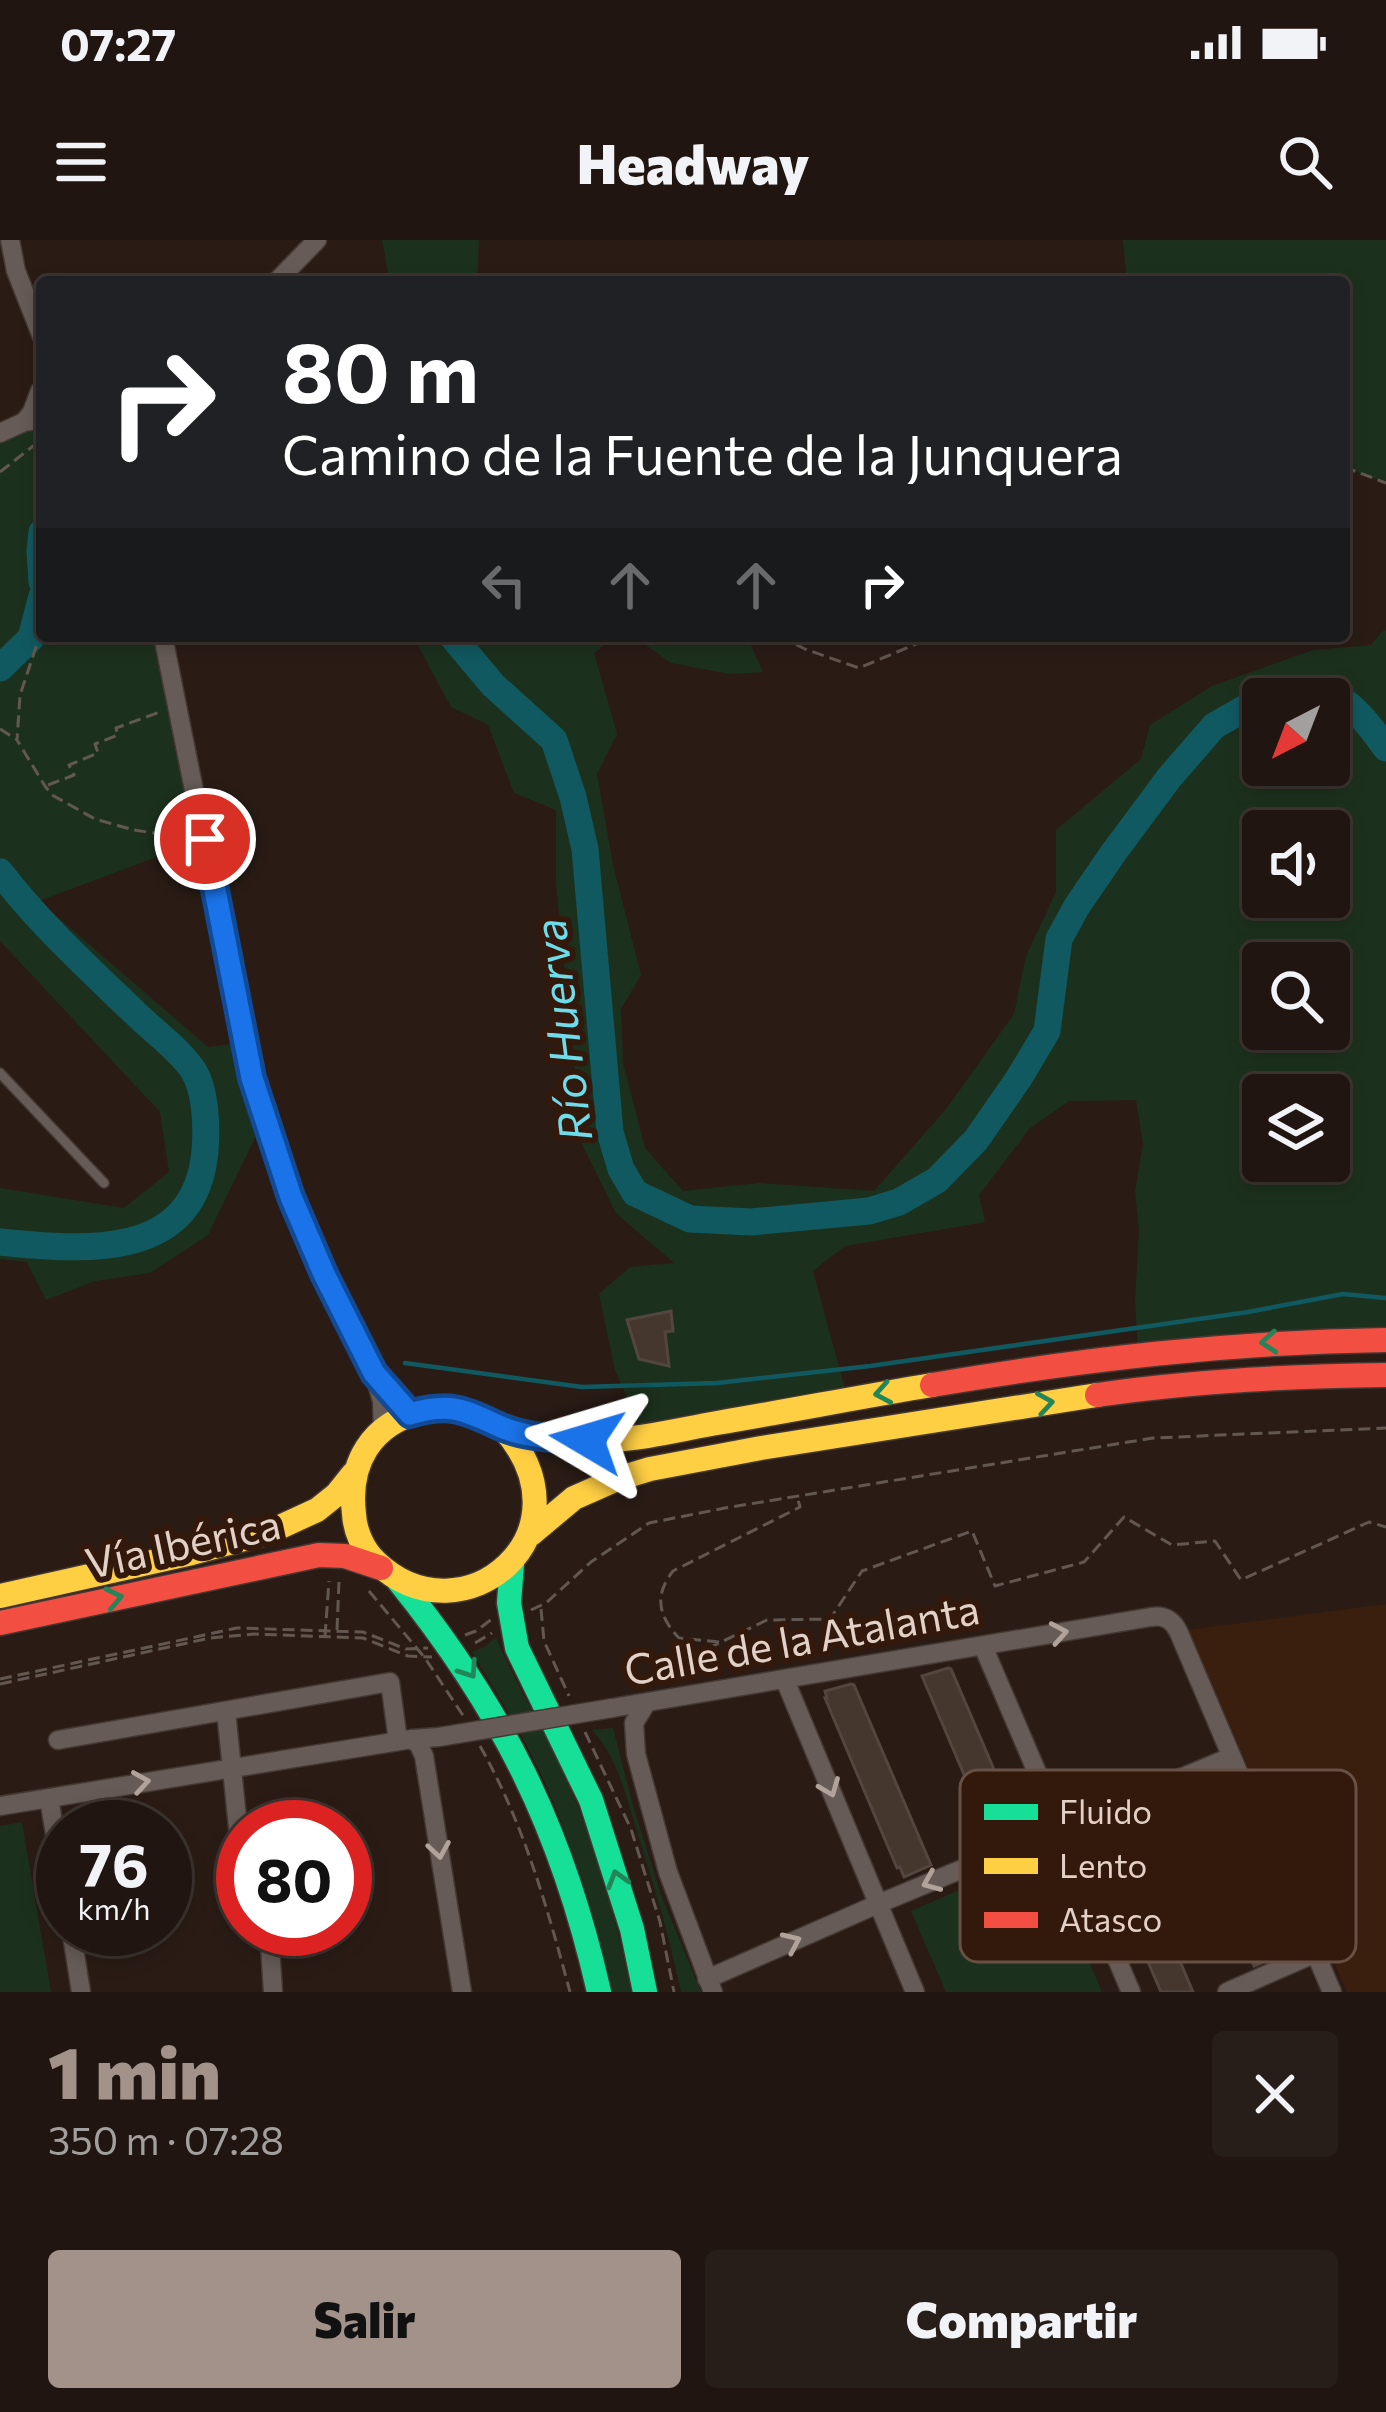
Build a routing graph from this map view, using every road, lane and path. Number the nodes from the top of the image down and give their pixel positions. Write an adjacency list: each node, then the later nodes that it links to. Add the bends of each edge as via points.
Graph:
1 (10, 240): 4 (street)
2 (317, 240): 3 (street)
3 (282, 276)
4 (36, 322)
5 (33, 421): 6 (street)
6 (0, 433)
7 (36, 444): 9 (path)
8 (1350, 469): 10 (path)
9 (0, 472)
10 (1386, 483)
11 (38, 642): 17 (path, via 20,695)
12 (164, 642): 15 (street)
13 (792, 642): 14 (path, via 859,668)
14 (921, 642)
15 (178, 706): 18 (path, via 116,728 118,735 95,744 98,753 69,765 74,775); 19 (street)
16 (3, 731): 17 (path)
17 (17, 740): 18 (path)
18 (45, 786): 19 (path, via 95,819)
19 (205, 839): 23 (street, via 264,1119 307,1236)
20 (0, 1073): 21 (lane)
21 (104, 1183)
22 (1386, 1340): 26 (main road, one-way to 26, via 1110,1357 614,1440)
23 (374, 1373): 25 (street); 28 (street)
24 (1386, 1376): 32 (main road, one-way to 24, via 574,1498 617,1479 761,1448 1144,1388)
25 (410, 1414): 26 (main road, via 451,1407); 28 (main road)
26 (502, 1427): 32 (main road, via 532,1472)
27 (1386, 1428): 30 (path, via 1153,1438)
28 (383, 1430): 29 (main road)
29 (353, 1474): 34 (main road, via 352,1520); 35 (main road, Vía Ibérica, via 317,1510 267,1533)
30 (797, 1496): 37 (path, via 649,1522); 41 (path, via 800,1508 666,1580 659,1605 669,1628 679,1638)
31 (1386, 1527): 41 (path, via 1369,1522 1241,1580 1215,1541 1172,1545 1124,1517 1084,1562 995,1586 972,1531 862,1570 830,1619 767,1620)
32 (531, 1534): 33 (main road)
33 (512, 1564): 34 (main road, via 449,1591); 37 (main road, via 509,1603)
34 (383, 1584): 38 (main road, Vía Ibérica, one-way to 34, via 306,1557 346,1556); 43 (path); 44 (main road)
35 (0, 1596)
36 (337, 1616): 40 (path)
37 (519, 1620): 44 (path); 76 (main road, one-way to 37, via 591,1801 521,1660)
38 (0, 1623)
39 (325, 1631): 40 (path); 45 (path); 48 (path, via 224,1636)
40 (351, 1631): 43 (path)
41 (721, 1642): 46 (path)
42 (983, 1646): 47 (street, Calle de la Atalanta); 55 (street, Calle de la Atalanta, one-way to 55, via 1160,1616 1175,1624); 57 (street)
43 (417, 1649): 44 (path); 45 (path)
44 (444, 1651): 45 (path); 75 (main road, one-way to 75, via 496,1713 533,1784 567,1871)
45 (424, 1658): 51 (path)
46 (686, 1659)
47 (785, 1680): 49 (street, Calle de la Atalanta); 64 (street, one-way to 64)
48 (0, 1682)
49 (646, 1702): 54 (street, Calle de la Atalanta, bridge); 70 (street, via 634,1723 636,1754)
50 (226, 1711): 53 (street); 54 (street, via 390,1682); 56 (street)
51 (467, 1723)
52 (476, 1739): 74 (path, via 522,1832)
53 (58, 1740)
54 (405, 1740): 56 (street, Calle de la Atalanta); 73 (street, one-way to 73, via 424,1756)
55 (1231, 1757): 58 (street); 59 (street)
56 (233, 1767): 60 (street, Calle de la Atalanta, one-way to 56); 61 (street)
57 (1036, 1770)
58 (1199, 1770)
59 (1237, 1770)
60 (49, 1798): 62 (street, Calle de la Atalanta)
61 (235, 1800)
62 (0, 1806)
63 (960, 1869): 64 (street, one-way to 64)
64 (878, 1904): 70 (street, one-way to 64); 77 (street)
65 (75, 1956): 71 (street)
66 (271, 1956): 72 (street)
67 (1118, 1962): 78 (street)
68 (1295, 1962): 79 (street)
69 (1320, 1962): 80 (street)
70 (710, 1985)
71 (81, 1992)
72 (273, 1992)
73 (462, 1992)
74 (570, 1992)
75 (599, 1992)
76 (645, 1992)
77 (915, 1992)
78 (1131, 1992)
79 (1227, 1992)
80 (1332, 1992)

